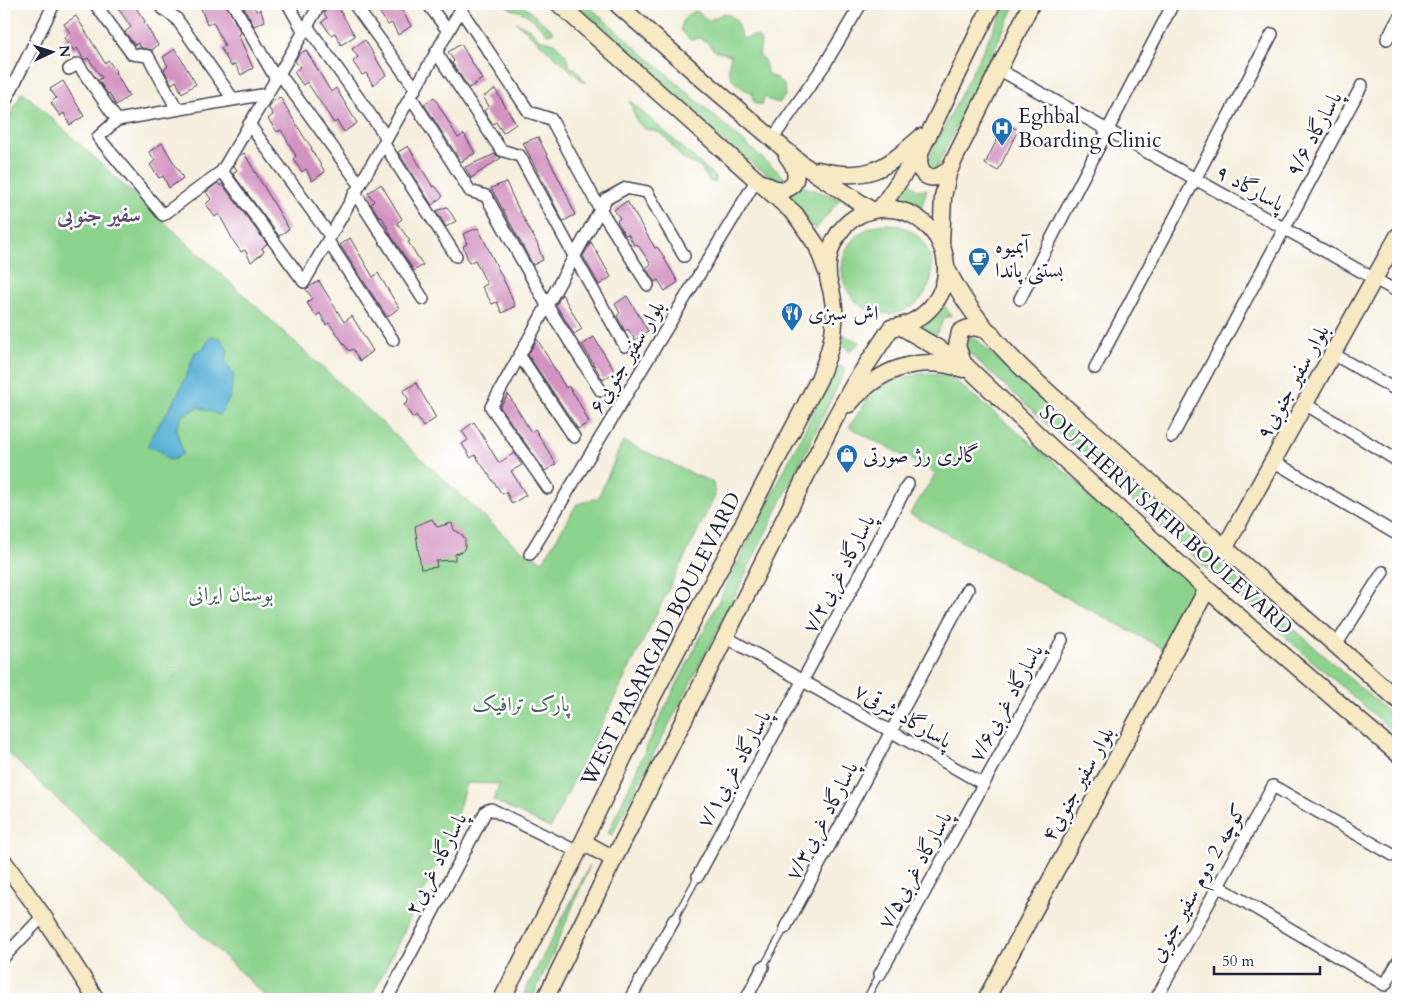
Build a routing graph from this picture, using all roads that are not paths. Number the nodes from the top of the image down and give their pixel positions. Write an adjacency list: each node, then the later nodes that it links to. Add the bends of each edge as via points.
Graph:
1 (54, 4): 29 (street)
2 (95, 4): 30 (street, via 132,54 148,56)
3 (159, 4): 28 (street, via 176,18)
4 (232, 4): 24 (street)
5 (288, 4): 17 (street)
6 (320, 4): 17 (street)
7 (354, 4): 26 (street)
8 (428, 4): 18 (street)
9 (559, 4): 42 (main road)
10 (617, 4): 35 (main road)
11 (861, 4): 35 (street, via 825,64)
12 (992, 4): 33 (main road)
13 (1031, 4): 23 (main road)
14 (1172, 4): 34 (street)
15 (462, 7): 18 (street); 44 (street, via 529,112 551,119)
16 (1398, 19): 20 (street)
17 (305, 29): 24 (street); 36 (street)
18 (448, 31): 21 (street)
19 (1272, 34): 41 (street)
20 (1387, 39)
21 (436, 52): 26 (street); 51 (street, via 501,150 520,156)
22 (69, 69): 31 (street, via 78,64)
23 (998, 69): 34 (street, پاسارگاد ۹); 38 (main road)
24 (278, 76): 27 (street); 43 (street)
25 (1362, 85): 46 (street, پاسارگاد ۹/۶)
26 (413, 92): 36 (street); 60 (street, via 470,191 486,196)
27 (267, 94): 28 (street); 32 (street)
28 (233, 99): 30 (street)
29 (4, 104)
30 (177, 109): 31 (street)
31 (117, 120): 40 (street, via 98,137 162,215)
32 (249, 124): 40 (street); 48 (street)
33 (933, 127): 37 (main road); 39 (main road, via 902,155 873,171 838,175)
34 (1107, 130): 41 (street, پاسارگاد ۹); 59 (street)
35 (773, 138): 39 (main road); 42 (main road, via 794,164 794,184 788,189 776,189)
36 (385, 141): 43 (street); 50 (street)
37 (923, 146): 38 (main road, via 918,158 922,173 929,178 937,178); 45 (main road)
38 (951, 167): 49 (main road, via 943,197)
39 (808, 168): 45 (main road)
40 (222, 171): 48 (street, via 304,282)
41 (1195, 179): 46 (street, پاسارگاد ۹); 68 (street)
42 (757, 180): 54 (main road, via 808,230); 82 (street, بلوار سفیر جنوبی۶)
43 (357, 189): 48 (street); 58 (street)
44 (600, 209): 51 (street); 52 (street, via 606,199 626,188 647,192); 56 (street)
45 (876, 210): 49 (main road, via 899,210 917,216); 54 (main road, via 858,216 837,235 831,247)
46 (1284, 228): 55 (street, پاسارگاد ۹); 75 (street, پاسارگاد ۹/۶)
47 (1398, 236): 55 (main road, بلوار سفیر جنوبی۹)
48 (329, 238): 63 (street)
49 (942, 244): 53 (main road)
50 (456, 256)
51 (574, 256): 60 (street); 64 (street)
52 (684, 256)
53 (946, 267): 61 (main road, via 938,298 928,311 915,321); 62 (main road, SOUTHERN SAFIR BOULEVARD)
54 (828, 275): 94 (main road, WEST PASARGAD BOULEVARD, via 834,326 819,379 653,696)
55 (1375, 278): 57 (street, پاسارگاد ۹); 65 (main road, بلوار سفیر جنوبی۹)
56 (648, 285)
57 (1398, 292)
58 (423, 299)
59 (1020, 299)
60 (548, 307): 66 (street); 70 (street)
61 (896, 327): 67 (main road, SOUTHERN SAFIR BOULEVARD); 73 (main road, via 854,384)
62 (990, 333): 67 (main road, via 977,328 960,332 957,346); 81 (main road, SOUTHERN SAFIR BOULEVARD, via 1036,381)
63 (393, 340)
64 (625, 346)
65 (1333, 354): 71 (street); 72 (main road, بلوار سفیر جنوبی۹)
66 (520, 356): 74 (street); 79 (street, via 491,407)
67 (963, 362): 69 (main road, SOUTHERN SAFIR BOULEVARD)
68 (1095, 368)
69 (976, 375): 73 (main road, via 962,368 933,363 905,366 878,377); 85 (main road, SOUTHERN SAFIR BOULEVARD)
70 (601, 391)
71 (1398, 392)
72 (1305, 404): 76 (main road, بلوار سفیر جنوبی۹); 77 (street)
73 (834, 420): 86 (main road)
74 (574, 437)
75 (1172, 437)
76 (1273, 461): 80 (street); 81 (main road, بلوار سفیر جنوبی۹)
77 (1398, 461)
78 (908, 484): 89 (street, پاسارگاد غربی۷/۲)
79 (548, 488)
80 (1398, 535)
81 (1224, 549): 88 (main road, SOUTHERN SAFIR BOULEVARD)
82 (530, 554)
83 (1383, 572): 88 (street)
84 (968, 589): 91 (street, پاسارگاد غربی۷/۳)
85 (1207, 589): 92 (main road, SOUTHERN SAFIR BOULEVARD); 114 (main road, بلوار سفیر جنوبی۴)
86 (726, 637): 89 (street, پاسارگاد شرقی۷); 96 (main road)
87 (1062, 640): 93 (street, پاسارگاد غربی۷/۶)
88 (1336, 645): 90 (main road, SOUTHERN SAFIR BOULEVARD)
89 (804, 681): 91 (street, پاسارگاد شرقی۷); 98 (street, پاسارگاد غربی۷/۱)
90 (1398, 700)
91 (891, 731): 93 (street, پاسارگاد شرقی۷); 102 (street, پاسارگاد غربی۷/۳)
92 (1398, 754)
93 (983, 784): 106 (street, پاسارگاد غربی۷/۵)
94 (580, 847): 96 (main road); 108 (street, پاسارگاد غربی۲, via 491,809 486,811); 109 (main road, WEST PASARGAD BOULEVARD)
95 (1398, 858): 99 (street, کوچه 2 دوم سفیر جنوبی, via 1273,786)
96 (614, 859): 110 (main road)
97 (4, 862): 100 (main road)
98 (698, 876): 101 (lane)
99 (1218, 886): 104 (street, via 1385,985); 115 (street, کوچه 2 دوم سفیر جنوبی)
100 (44, 916): 103 (street); 107 (main road)
101 (674, 920): 111 (street)
102 (785, 928): 105 (lane)
103 (4, 958)
104 (1398, 962)
105 (763, 967): 112 (street)
106 (880, 974): 113 (lane)
107 (96, 999)
108 (387, 999)
109 (502, 999)
110 (545, 999)
111 (630, 999)
112 (746, 999)
113 (866, 999)
114 (986, 999)
115 (1156, 999)

